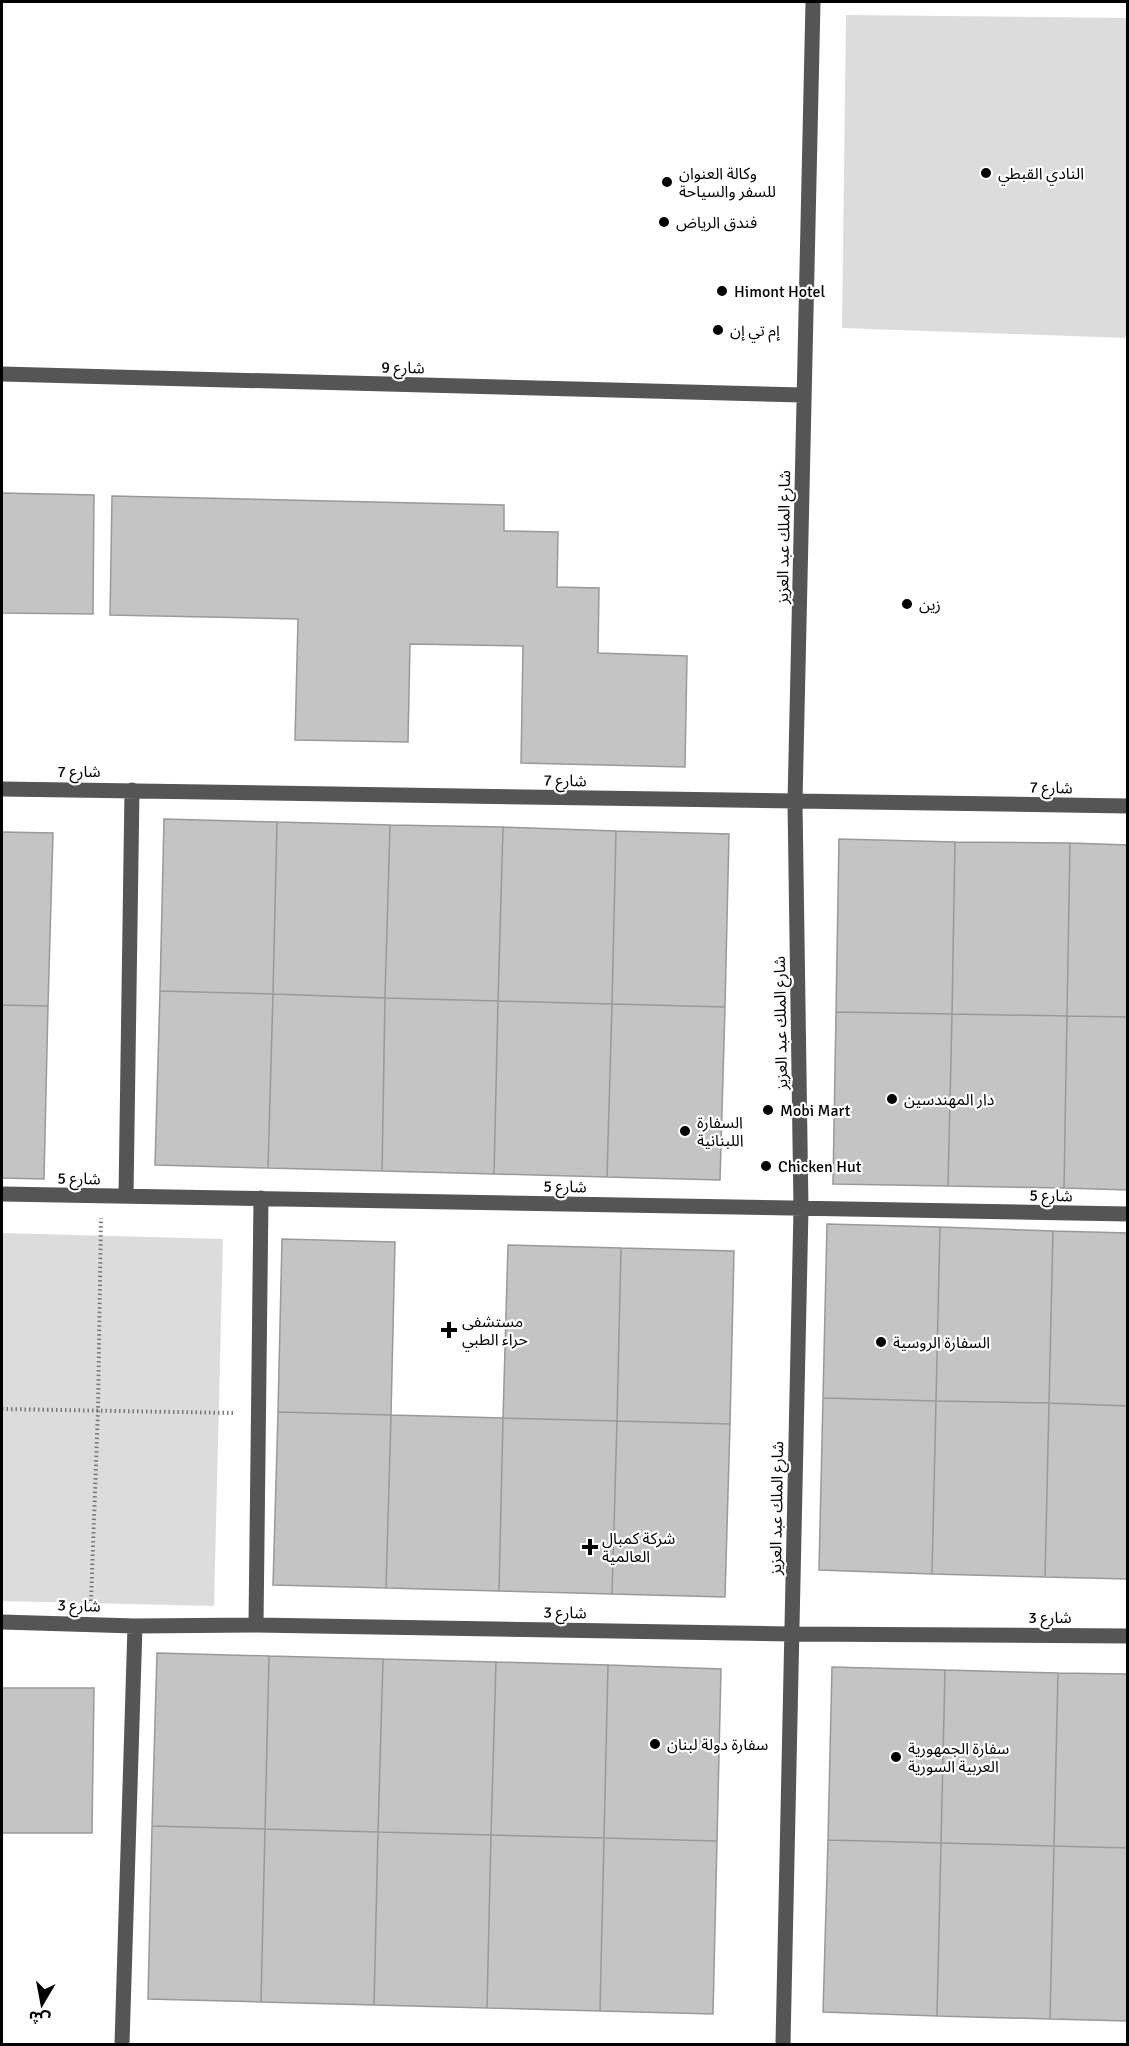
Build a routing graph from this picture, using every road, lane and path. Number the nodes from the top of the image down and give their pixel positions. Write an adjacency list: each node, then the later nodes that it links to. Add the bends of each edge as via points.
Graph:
1 (813, 2): 3 (street, شارع الملك عبد العزيز)
2 (2, 374): 3 (street, شارع 9)
3 (803, 395): 6 (street, شارع الملك عبد العزيز)
4 (2, 789): 5 (street, شارع 7)
5 (132, 789): 6 (street, شارع 7); 10 (street)
6 (795, 802): 7 (street, شارع 7); 12 (street, شارع الملك عبد العزيز)
7 (1128, 806)
8 (2, 1194): 9 (street, شارع 5)
9 (102, 1196): 10 (street, شارع 5); 15 (path)
10 (126, 1197): 11 (street, شارع 5)
11 (261, 1198): 12 (street, شارع 5); 16 (street)
12 (801, 1209): 13 (street, شارع 5); 21 (street, شارع الملك عبد العزيز)
13 (1128, 1214)
14 (2, 1409): 15 (path)
15 (98, 1410): 16 (path); 18 (path)
16 (258, 1413): 19 (street)
17 (2, 1622): 18 (street, شارع 3)
18 (90, 1622): 20 (street, شارع 3)
19 (256, 1625): 20 (street, شارع 3); 21 (street, شارع 3)
20 (135, 1626): 23 (street)
21 (791, 1634): 22 (street, شارع 3); 24 (street, شارع الملك عبد العزيز)
22 (1128, 1636)
23 (122, 2044)
24 (783, 2044)

